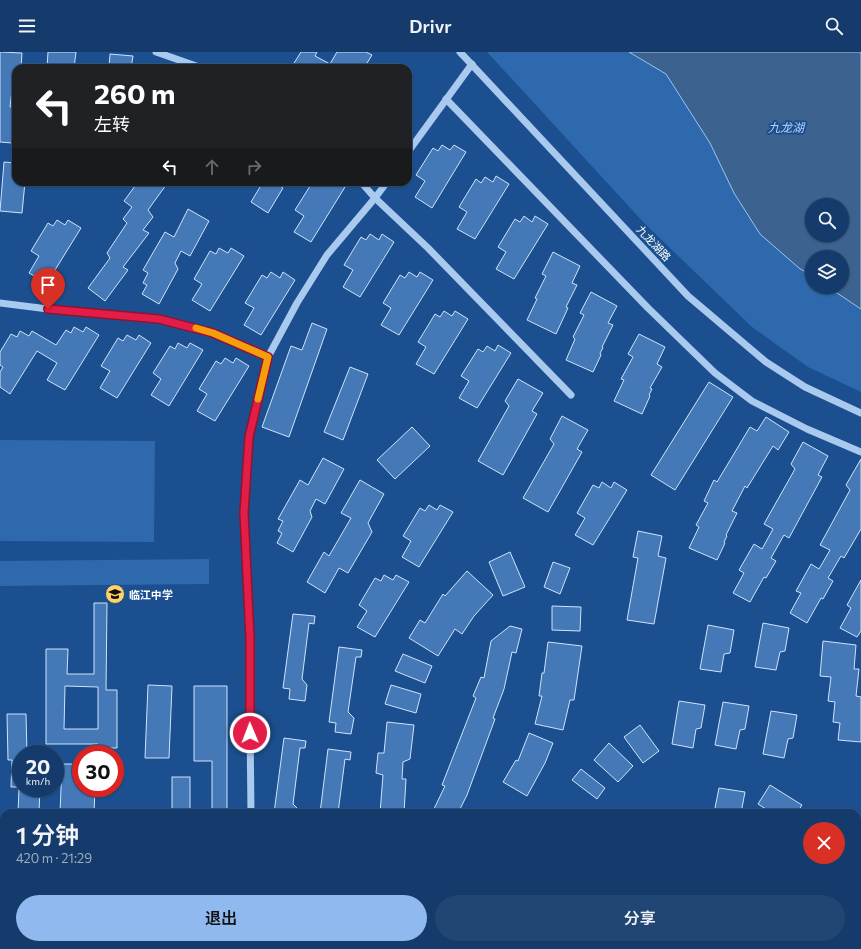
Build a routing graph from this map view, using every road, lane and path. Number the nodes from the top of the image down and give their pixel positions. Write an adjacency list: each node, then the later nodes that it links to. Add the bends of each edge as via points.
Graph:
1 (156, 52): 3 (street)
2 (460, 52): 4 (street, 九龙湖路)
3 (190, 64)
4 (472, 64): 5 (street); 13 (street, 九龙湖路, via 688,296 766,362 805,387)
5 (446, 99): 6 (street); 14 (street, via 648,308 715,373 752,401 807,429)
6 (412, 146)
7 (364, 186): 9 (street)
8 (384, 186): 9 (street)
9 (375, 198): 11 (street, via 327,255); 12 (street, via 428,248)
10 (0, 302): 11 (street, via 159,319 213,333)
11 (268, 357): 15 (street, via 249,437 244,513 250,638)
12 (571, 395)
13 (861, 413)
14 (861, 452)
15 (251, 809)

